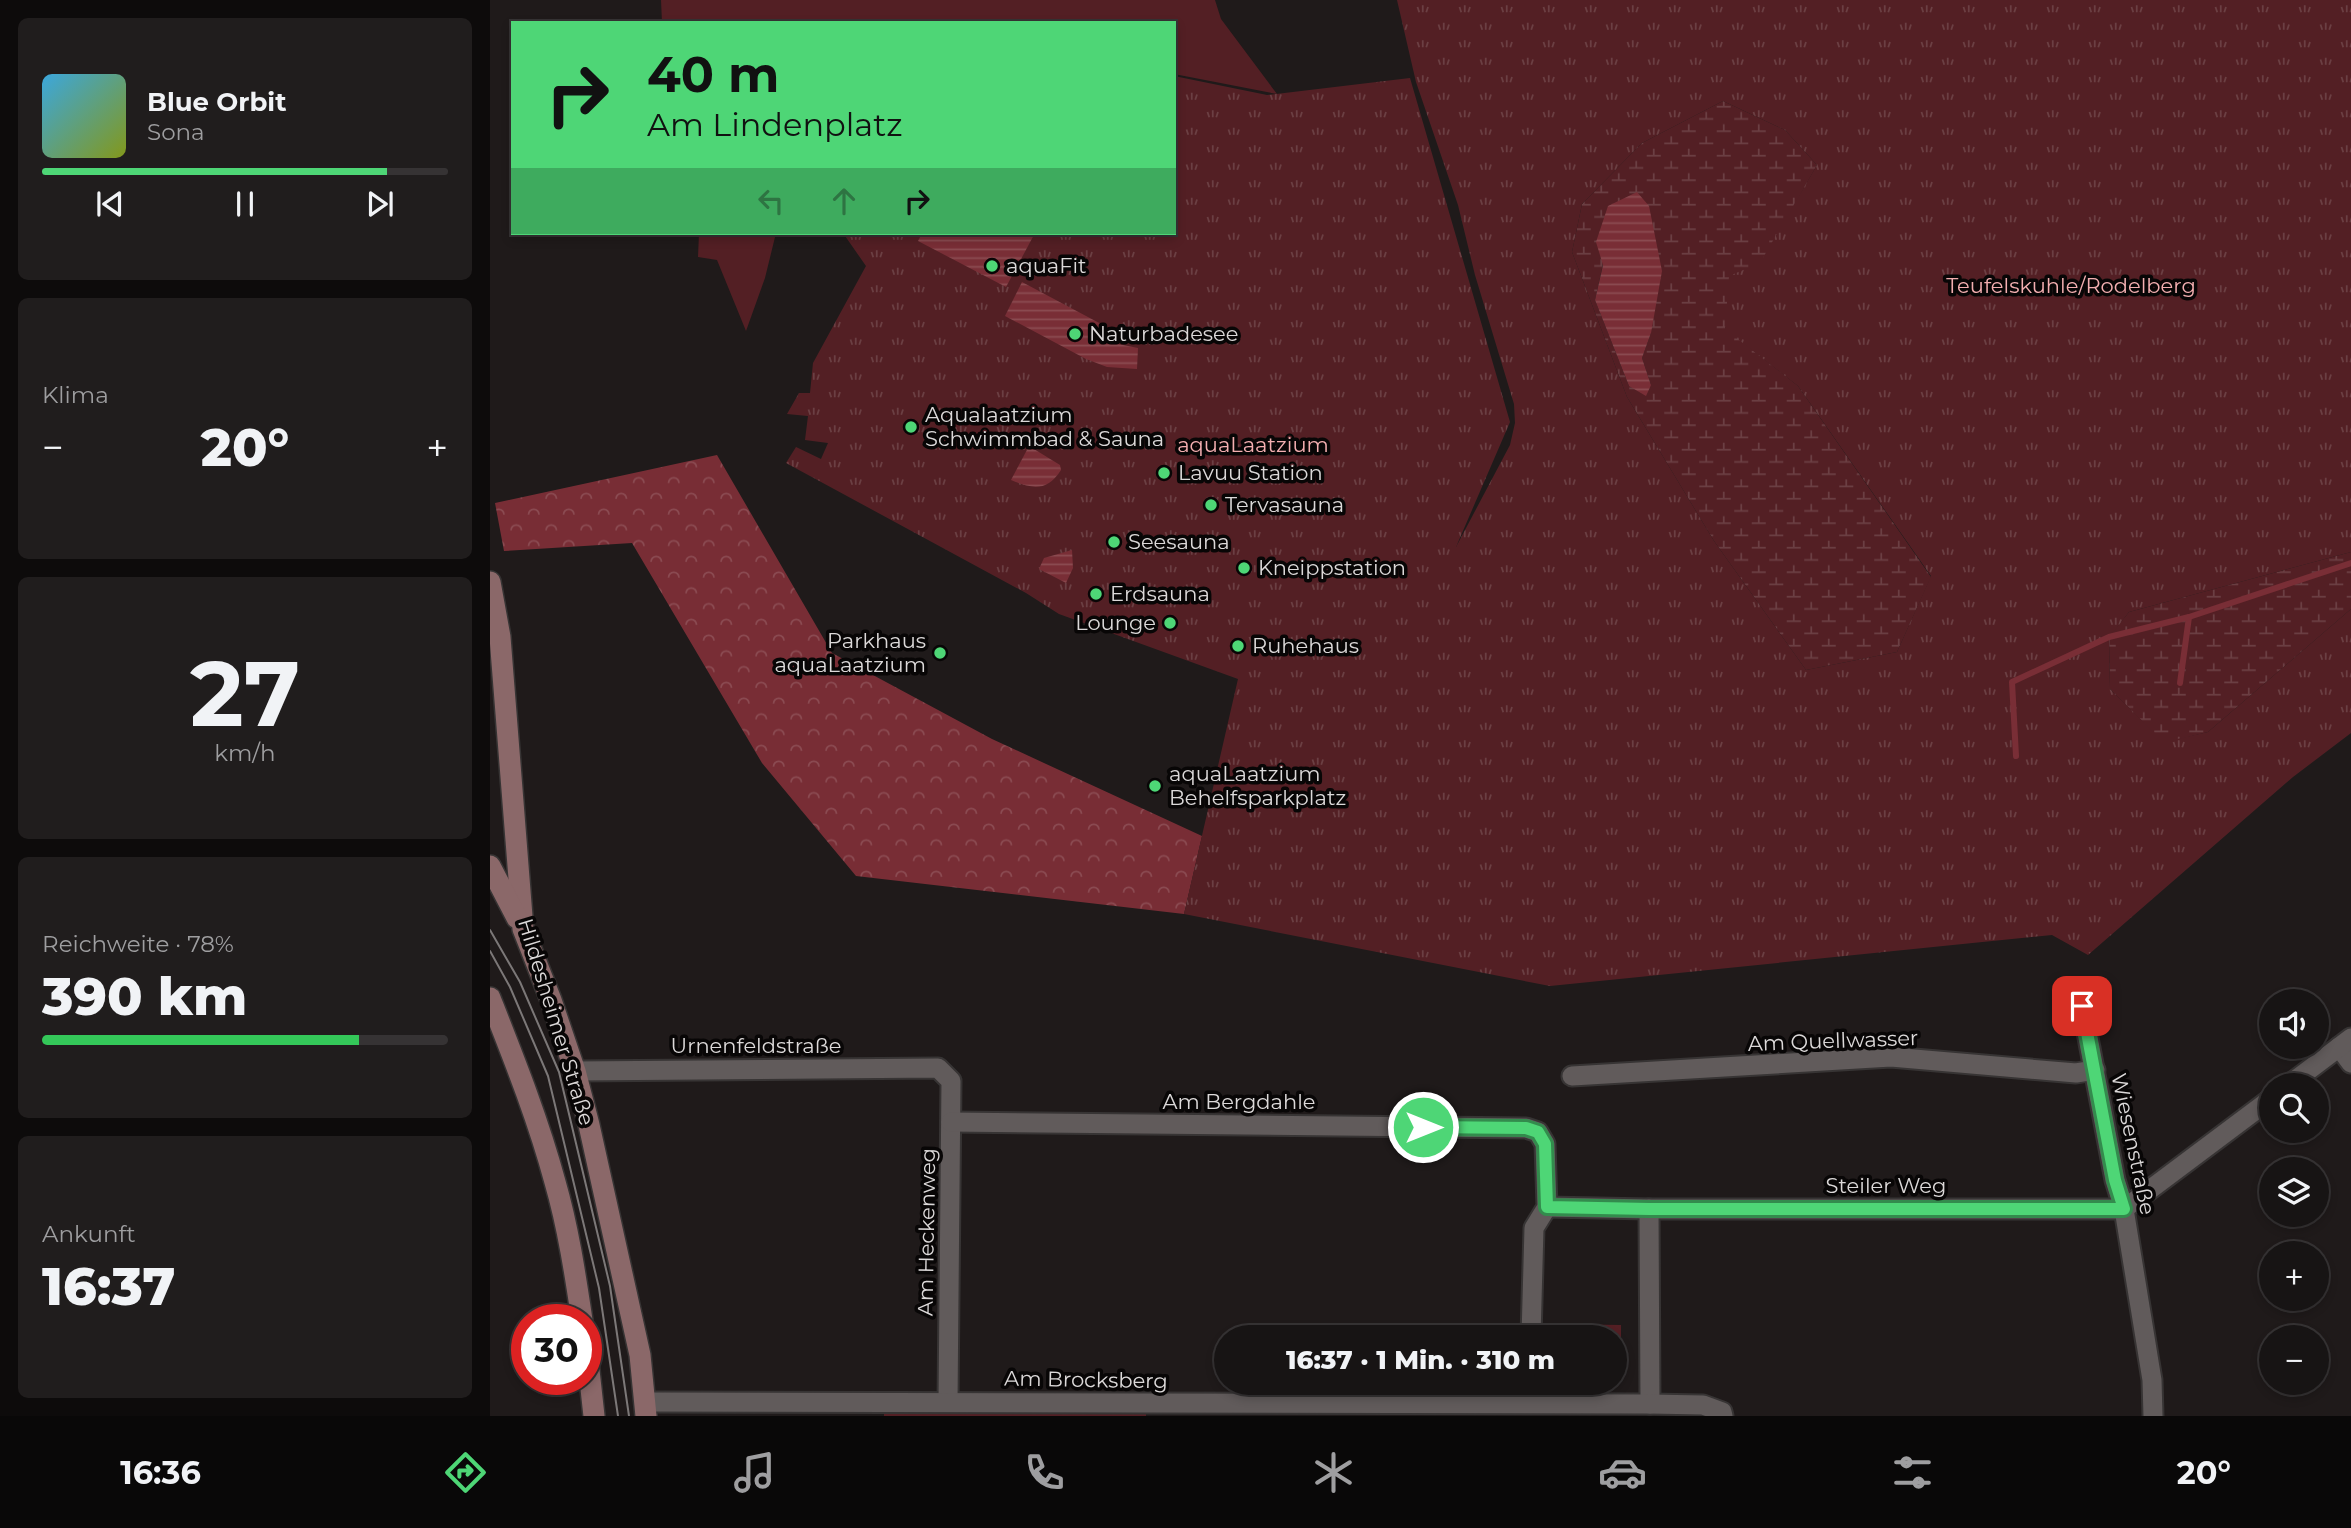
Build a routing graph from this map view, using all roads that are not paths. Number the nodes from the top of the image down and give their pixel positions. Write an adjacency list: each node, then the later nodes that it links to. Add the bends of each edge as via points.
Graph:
1 (490, 582): 3 (main road, Hildesheimer Straße, via 500,637)
2 (490, 866): 3 (main road)
3 (523, 929): 10 (main road, Hildesheimer Straße)
4 (490, 998): 18 (main road, via 540,1127)
5 (2082, 1006): 9 (street, Wiesenstraße)
6 (2345, 1042): 7 (street); 11 (street)
7 (2351, 1063)
8 (939, 1068): 10 (street, Urnenfeldstraße); 14 (street, Am Heckenweg, via 951,1081)
9 (2095, 1070): 12 (street, Am Quellwasser, via 2076,1073 1891,1057); 17 (street, Wiesenstraße)
10 (575, 1071): 23 (main road, Hildesheimer Straße, via 632,1316)
11 (2305, 1073)
12 (1572, 1076)
13 (2259, 1108): 17 (street)
14 (951, 1122): 15 (street, Am Bergdahle, via 1526,1128 1538,1132 1545,1144); 21 (street, Am Heckenweg)
15 (1547, 1207): 16 (street, Steiler Weg); 19 (street, via 1534,1228)
16 (1649, 1209): 17 (street, Steiler Weg); 22 (street)
17 (2124, 1209): 28 (street, Wiesenstraße)
18 (579, 1304)
19 (1531, 1325)
20 (592, 1395): 26 (main road)
21 (948, 1402): 23 (street, Am Brocksberg); 25 (street, Am Brocksberg)
22 (1650, 1404): 24 (street, Am Brocksberg); 27 (street, Am Brocksberg, via 1703,1405)
23 (645, 1409)
24 (1527, 1409): 25 (street, Am Brocksberg)
25 (1166, 1410)
26 (594, 1416)
27 (1723, 1416)
28 (2153, 1416)

